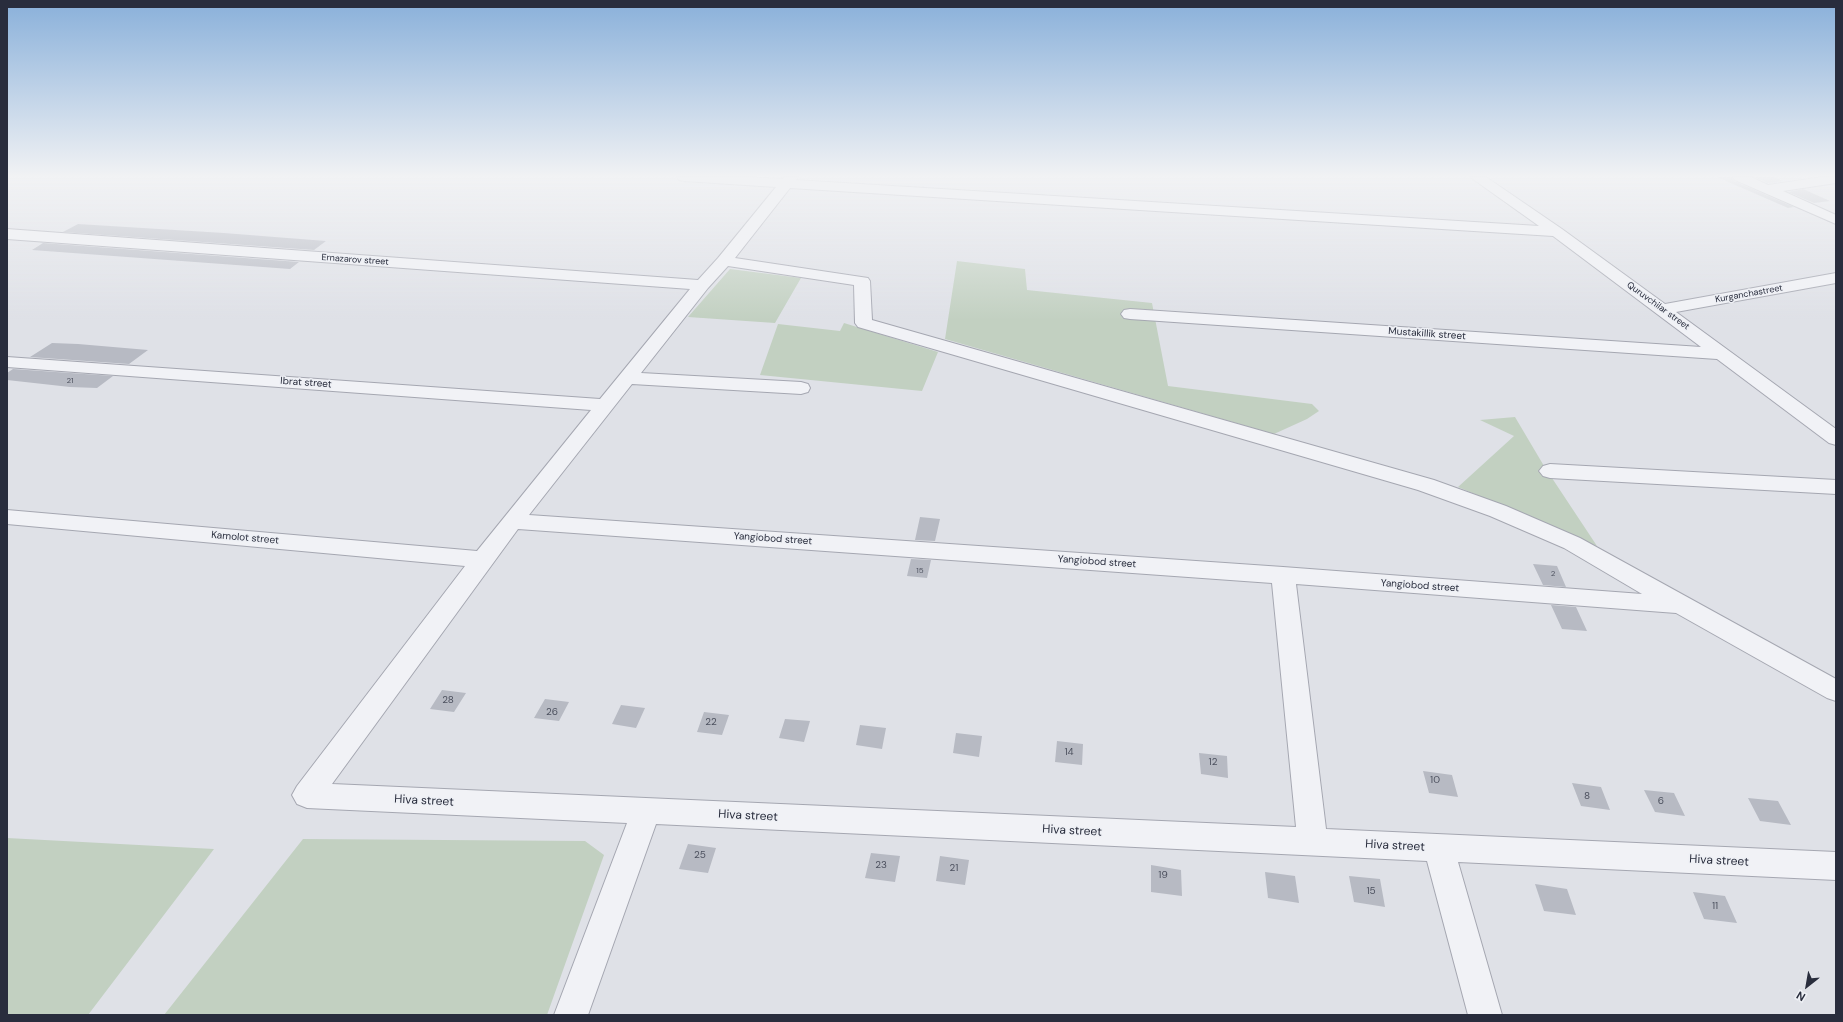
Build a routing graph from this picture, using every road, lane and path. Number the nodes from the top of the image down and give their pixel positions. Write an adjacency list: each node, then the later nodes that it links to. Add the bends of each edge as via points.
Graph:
1 (753, 225): 6 (street)
2 (1448, 225): 4 (street)
3 (1546, 225): 4 (street, Quruvchilar street)
4 (1556, 232): 9 (street, Quruvchilar street)
5 (7, 234): 8 (street, Ernazarov street)
6 (724, 261): 8 (street); 23 (street, via 862,281 864,323 1426,485 1498,511 1572,543)
7 (1836, 278): 9 (street, Kurganchastreet)
8 (702, 285): 13 (street)
9 (1662, 310): 11 (street, Quruvchilar street)
10 (1130, 314): 11 (street, Mustakillik street)
11 (1723, 354): 16 (street, Quruvchilar street)
12 (7, 362): 15 (street, Ibrat street)
13 (627, 378): 14 (street); 15 (street)
14 (801, 388)
15 (605, 405): 20 (street)
16 (1832, 432)
17 (1550, 471): 18 (street)
18 (1836, 487)
19 (7, 517): 21 (street, Kamolot street)
20 (512, 521): 21 (street); 22 (street, Yangiobod street)
21 (482, 560): 25 (street, Hiva street, via 308,795)
22 (1283, 575): 23 (street, Yangiobod street); 26 (street)
23 (1681, 606): 24 (street)
24 (1836, 691)
25 (646, 812): 26 (street, Hiva street); 29 (street)
26 (1313, 842): 27 (street, Hiva street)
27 (1439, 848): 28 (street, Hiva street); 30 (street)
28 (1836, 866)
29 (571, 1015)
30 (1485, 1015)

